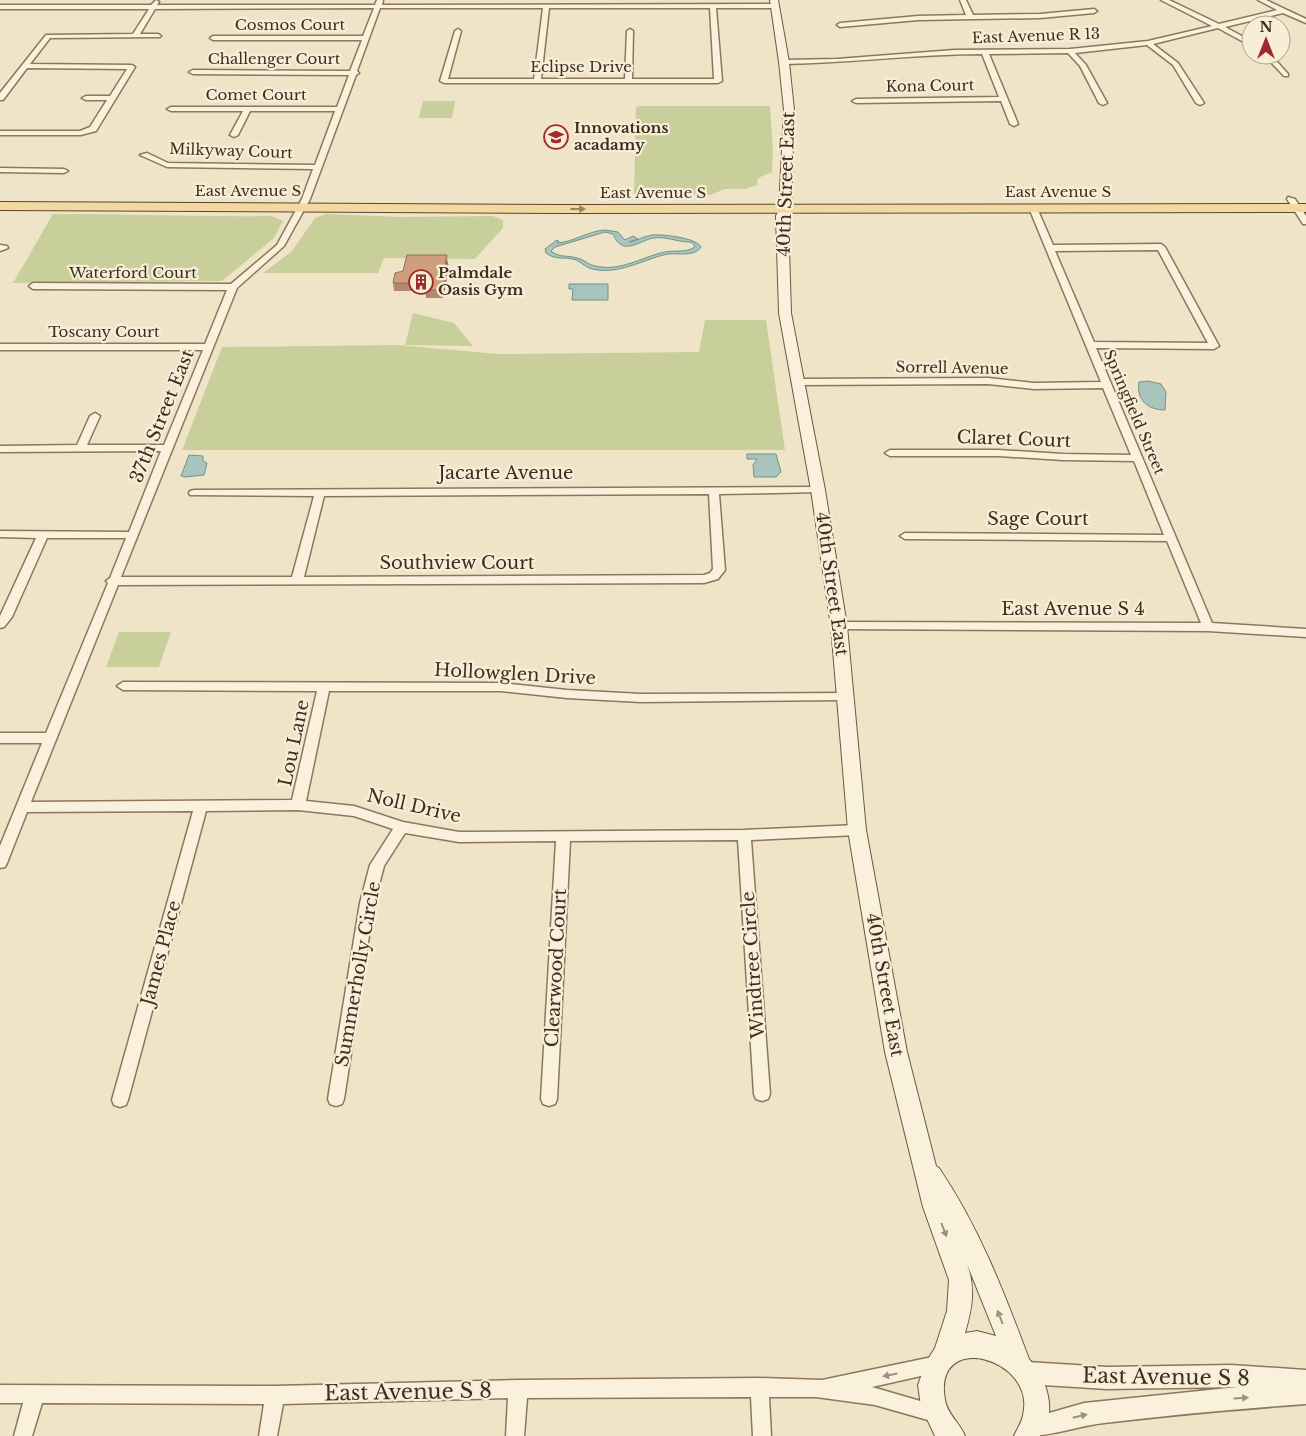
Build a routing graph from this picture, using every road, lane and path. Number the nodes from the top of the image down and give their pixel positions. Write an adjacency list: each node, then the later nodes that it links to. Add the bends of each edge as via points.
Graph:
1 (157, 0): 11 (street)
2 (963, 0): 15 (street)
3 (1164, 0): 18 (street)
4 (1261, 0): 13 (street)
5 (379, 3): 8 (street); 11 (street); 24 (street, 37th Street East)
6 (626, 3): 9 (street); 12 (street)
7 (774, 3): 9 (street); 29 (main road, 40th Street East)
8 (465, 4): 12 (street)
9 (713, 6): 36 (street, Eclipse Drive, via 718,81)
10 (0, 7): 11 (street)
11 (152, 7): 21 (street)
12 (546, 7): 35 (street)
13 (1285, 10): 16 (street); 18 (street, East Avenue R 13)
14 (1094, 11): 15 (street, via 1040,16)
15 (970, 16): 17 (street)
16 (1306, 21)
17 (840, 25)
18 (1220, 26): 25 (street); 26 (street, East Avenue R 13)
19 (458, 31): 35 (street, Eclipse Drive, via 444,81)
20 (630, 31): 36 (street)
21 (135, 36): 22 (street); 31 (street, via 48,36)
22 (158, 36)
23 (213, 38): 24 (street, Cosmos Court)
24 (366, 38): 33 (street, 37th Street East)
25 (1241, 38)
26 (1148, 43): 27 (street, East Avenue R 13); 43 (street, via 1176,64)
27 (1070, 50): 28 (street, East Avenue R 13); 42 (street, via 1083,65)
28 (984, 51): 29 (street, East Avenue R 13); 40 (street)
29 (784, 62): 57 (main road, 40th Street East, via 789,110)
30 (1277, 65): 34 (street)
31 (25, 66): 37 (street); 39 (street, via 132,67)
32 (193, 72): 33 (street, Challenger Court)
33 (355, 73): 46 (street, 37th Street East)
34 (1286, 74)
35 (537, 81): 36 (street, Eclipse Drive)
36 (628, 81)
37 (0, 97)
38 (86, 98): 39 (street)
39 (111, 98): 48 (street, via 93,129 80,133)
40 (1004, 99): 41 (street, Kona Court); 47 (street)
41 (856, 102)
42 (1103, 103)
43 (1200, 103)
44 (171, 109): 45 (street, Comet Court)
45 (248, 109): 46 (street, Comet Court); 49 (street)
46 (341, 109): 51 (street, 37th Street East)
47 (1014, 124)
48 (0, 133)
49 (234, 135)
50 (144, 155): 51 (street, Milkyway Court, via 167,165)
51 (318, 167): 55 (street, 37th Street East)
52 (0, 170): 53 (street)
53 (64, 170)
54 (0, 198): 55 (main road, East Avenue S)
55 (304, 203): 57 (main road, East Avenue S); 58 (main road, East Avenue S); 63 (street, 37th Street East, via 280,246)
56 (1300, 203): 57 (main road, East Avenue S); 59 (main road, East Avenue S); 60 (street)
57 (785, 204): 59 (main road, East Avenue S); 67 (main road, 40th Street East, via 782,216 784,304)
58 (0, 206)
59 (1033, 208): 61 (street, Springfield Street)
60 (1306, 222)
61 (1049, 248): 64 (street, Springfield Street); 64 (street, via 1161,247 1214,346)
62 (32, 286): 63 (street, Waterford Court)
63 (233, 287): 66 (street, 37th Street East)
64 (1090, 345): 68 (street, Springfield Street)
65 (0, 347): 66 (street, Toscany Court)
66 (208, 348): 71 (street, 37th Street East)
67 (797, 382): 68 (street, Sorrell Avenue, via 988,381 1034,386); 75 (main road, 40th Street East)
68 (1106, 385): 74 (street, Springfield Street)
69 (95, 416): 72 (street)
70 (0, 448): 72 (street)
71 (167, 448): 72 (street); 81 (street, 37th Street East)
72 (80, 449)
73 (890, 453): 74 (street, Claret Court, via 998,452)
74 (1136, 458): 83 (street, Springfield Street)
75 (818, 490): 77 (street, Jacarte Avenue); 87 (main road, 40th Street East)
76 (320, 491): 77 (street, Jacarte Avenue); 78 (street, Jacarte Avenue); 85 (street)
77 (714, 491): 85 (street, Southview Court, via 719,570 714,576 704,579)
78 (194, 493)
79 (0, 534): 80 (street)
80 (43, 534): 81 (street); 86 (street)
81 (132, 535): 84 (street, 37th Street East)
82 (905, 536): 83 (street, Sage Court)
83 (1170, 538): 88 (street, Springfield Street)
84 (112, 581): 85 (street, Southview Court); 94 (street, 37th Street East)
85 (297, 581)
86 (0, 624)
87 (839, 626): 88 (street, East Avenue S 4); 92 (main road, 40th Street East)
88 (1208, 627): 89 (street, East Avenue S 4)
89 (1306, 633)
90 (123, 686): 91 (street, Hollowglen Drive)
91 (324, 687): 92 (street, Hollowglen Drive, via 501,687 641,698); 95 (street, Lou Lane)
92 (846, 696): 99 (main road, 40th Street East)
93 (0, 738): 94 (street)
94 (50, 738): 97 (street, 37th Street East)
95 (298, 805): 96 (street, Noll Drive); 98 (street, Noll Drive, via 354,811)
96 (201, 806): 97 (street, Noll Drive); 106 (street, James Place)
97 (22, 807): 102 (street, 37th Street East)
98 (402, 826): 101 (street, Noll Drive, via 459,837); 104 (street, Summerholly Circle, via 378,865 367,903)
99 (857, 830): 100 (street, Noll Drive); 107 (main road, 40th Street East, via 896,1052)
100 (744, 835): 101 (street, Noll Drive); 103 (street, Windtree Circle)
101 (563, 837): 105 (street, Clearwood Court)
102 (0, 862)
103 (762, 1094)
104 (336, 1099)
105 (549, 1099)
106 (120, 1100)
107 (925, 1166): 108 (main road, 40th Street East, one-way to 108, via 935,1207 961,1280 959,1311); 109 (main road, 40th Street East, one-way to 107, via 969,1240 948,1199)
108 (942, 1360): 109 (main road, via 959,1347 974,1344 1004,1352); 112 (street, East Avenue S 8, one-way to 112); 118 (main road, 40th Street East, via 932,1380 931,1396)
109 (1022, 1368): 110 (street, East Avenue S 8, via 1107,1378 1230,1376); 119 (main road, 40th Street East, via 1034,1386 1037,1401 1037,1415)
110 (1306, 1381)
111 (759, 1387): 112 (street, East Avenue S 8); 113 (street, East Avenue S 8); 123 (street)
112 (816, 1388): 118 (street, East Avenue S 8, via 875,1396)
113 (518, 1390): 117 (street, East Avenue S 8); 122 (street)
114 (1306, 1393): 119 (street, East Avenue S 8, one-way to 114, via 1084,1414 1177,1402)
115 (0, 1394): 116 (street, East Avenue S 8)
116 (35, 1394): 117 (street, East Avenue S 8); 120 (street)
117 (275, 1395): 121 (street)
118 (944, 1428)
119 (1030, 1432)
120 (23, 1436)
121 (268, 1436)
122 (515, 1436)
123 (762, 1436)

